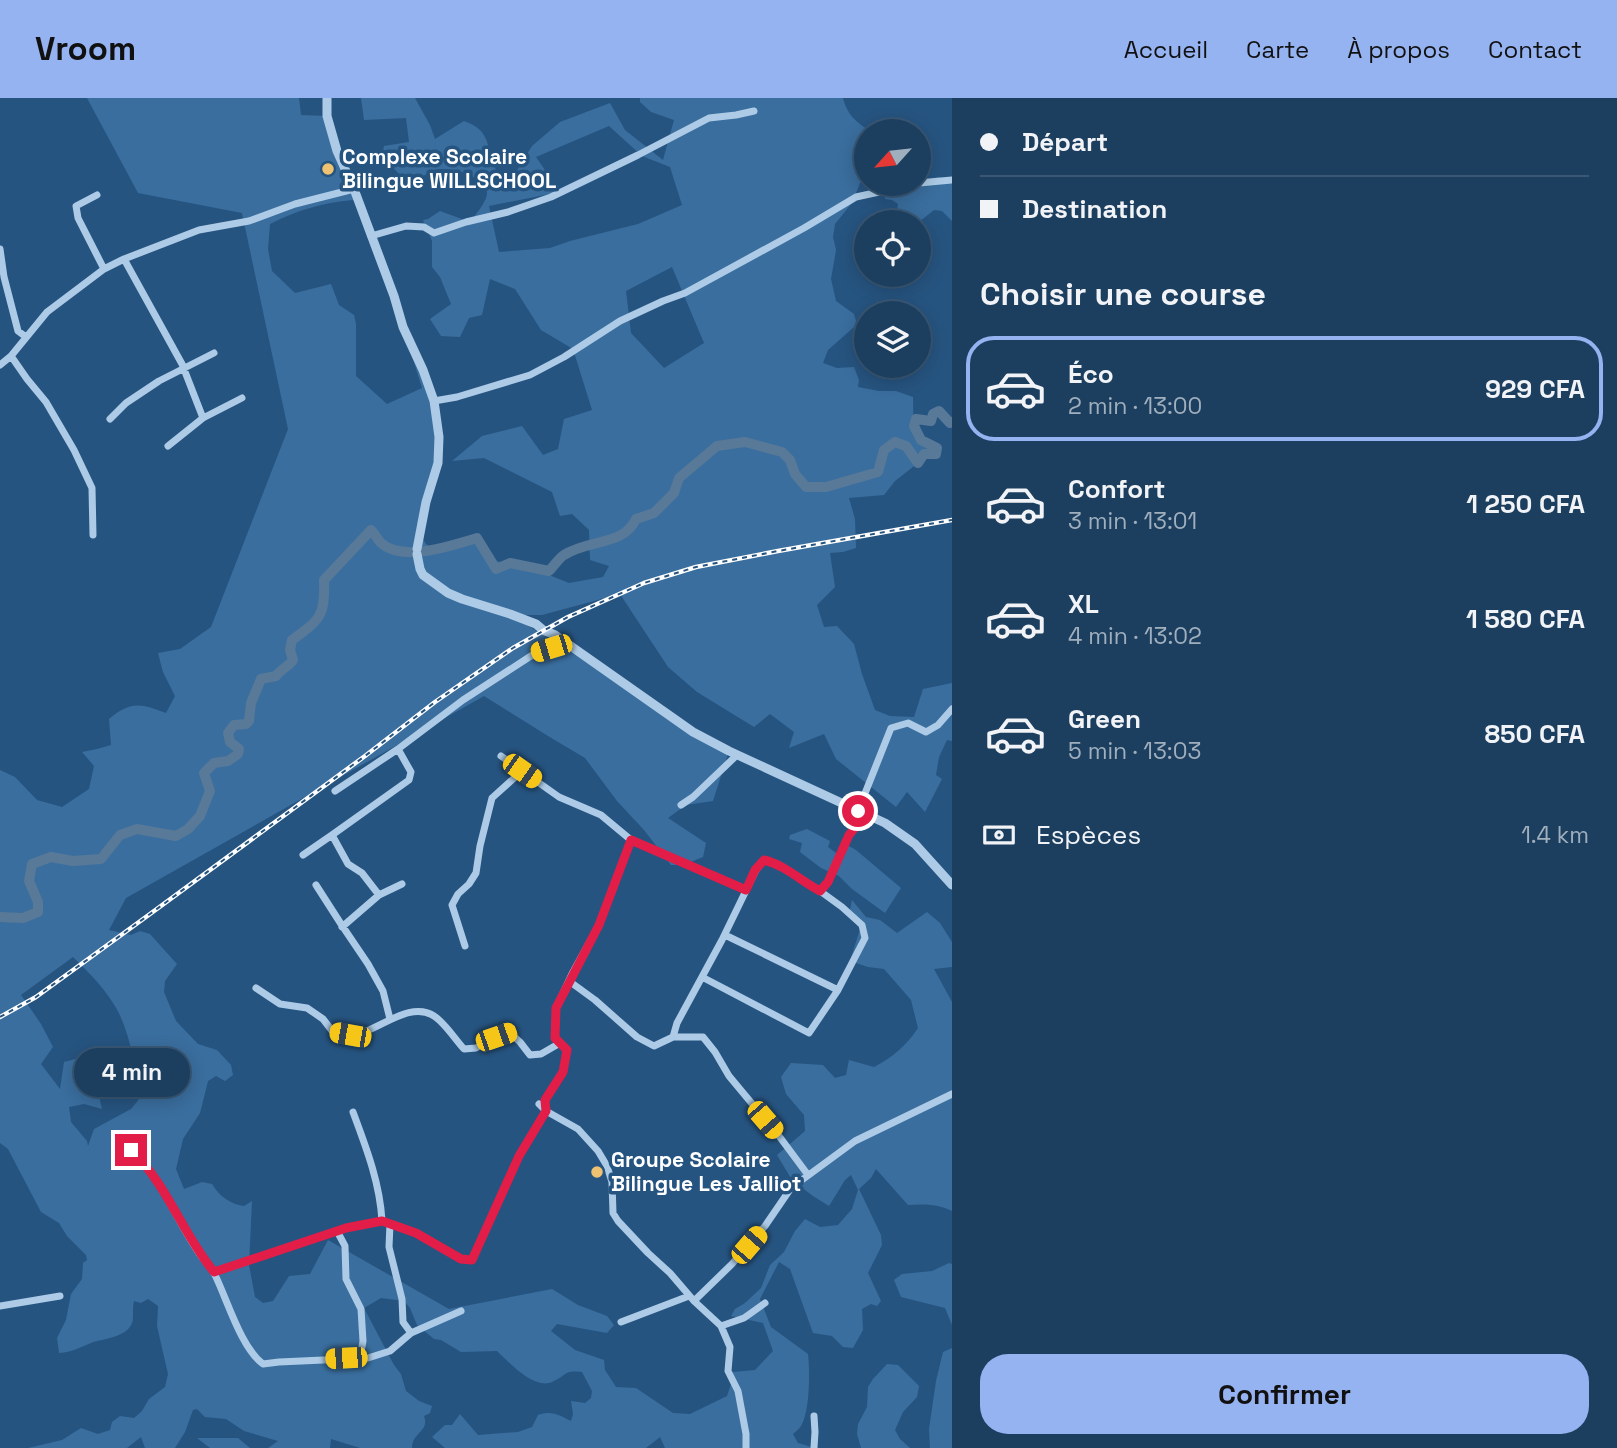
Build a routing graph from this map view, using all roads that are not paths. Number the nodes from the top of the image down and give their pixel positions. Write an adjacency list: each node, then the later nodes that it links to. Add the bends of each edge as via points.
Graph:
1 (327, 98): 5 (street, via 337,151)
2 (754, 111): 8 (street, via 709,118 551,197 508,212 434,233 406,226)
3 (952, 180): 4 (street)
4 (931, 182)
5 (354, 189): 8 (street); 10 (street, via 249,221 199,230)
6 (97, 195): 11 (street, via 76,206)
7 (860, 196): 19 (street, via 685,293 620,321 530,375)
8 (371, 236): 19 (street)
9 (0, 249): 12 (street)
10 (124, 259): 11 (street); 17 (street)
11 (104, 269): 13 (street, via 47,312)
12 (2, 276): 13 (street, via 18,331)
13 (26, 337): 15 (street)
14 (214, 353): 17 (street)
15 (11, 356): 16 (street); 23 (street, via 46,402 92,488)
16 (0, 364)
17 (184, 368): 20 (street); 21 (street, via 126,402)
18 (242, 398): 20 (street)
19 (434, 401): 24 (street, via 438,463 417,552 423,575 462,600 536,624)
20 (203, 418): 22 (street)
21 (110, 419)
22 (168, 446)
23 (93, 535)
24 (566, 644): 26 (street, via 537,652); 27 (street, via 693,732)
25 (952, 709): 32 (street, via 926,732 908,723 891,728)
26 (398, 749): 30 (street); 33 (street, via 411,772 410,780)
27 (737, 755): 31 (street); 32 (street)
28 (501, 756): 29 (street)
29 (522, 771): 34 (street, via 559,797 601,815); 44 (street, via 492,798 476,873 452,905)
30 (335, 792)
31 (681, 805)
32 (862, 812): 38 (street, via 915,844); 40 (street)
33 (332, 835): 35 (street); 41 (street, via 348,864 362,873)
34 (631, 840): 39 (street); 46 (street, via 599,925)
35 (303, 855)
36 (402, 884): 41 (street)
37 (316, 885): 42 (street)
38 (952, 885)
39 (746, 890): 40 (street, via 764,860); 43 (street)
40 (820, 891): 48 (street, via 862,925 865,938)
41 (379, 895): 42 (street)
42 (342, 927): 49 (street, via 383,991)
43 (725, 935): 45 (street); 48 (street)
44 (465, 946)
45 (702, 977): 48 (street, via 809,1033); 50 (street)
46 (569, 981): 50 (street, via 637,1038 654,1046); 51 (street, via 556,1008 555,1038)
47 (256, 988): 49 (street, via 280,1003 307,1008 333,1032 365,1032)
48 (838, 990)
49 (390, 1019): 51 (street, via 412,1012 431,1014 464,1049 509,1032 530,1055)
50 (673, 1038): 57 (street, via 703,1037)
51 (560, 1043): 54 (street, via 567,1050 563,1072 545,1100)
52 (952, 1094): 57 (street, via 855,1141)
53 (539, 1104): 54 (street)
54 (546, 1111): 58 (street, via 519,1156 472,1260 461,1259); 62 (street, via 578,1129 598,1151 612,1182 613,1213 618,1221)
55 (353, 1112): 58 (street)
56 (131, 1150): 60 (street, via 159,1183)
57 (808, 1175): 62 (street, via 792,1188 732,1264)
58 (386, 1222): 59 (street); 68 (street, via 403,1322)
59 (337, 1231): 60 (street); 69 (street, via 345,1246 346,1279 361,1309)
60 (214, 1272): 69 (street, via 254,1359 263,1364)
61 (60, 1296): 64 (street)
62 (692, 1299): 66 (street); 67 (street)
63 (765, 1303): 67 (street, via 744,1318)
64 (0, 1306)
65 (461, 1311): 68 (street)
66 (621, 1322)
67 (720, 1326): 71 (street, via 730,1347 728,1371 738,1391)
68 (411, 1333): 69 (street, via 390,1350)
69 (360, 1358)
70 (814, 1416): 72 (street)
71 (746, 1448)
72 (814, 1448)

